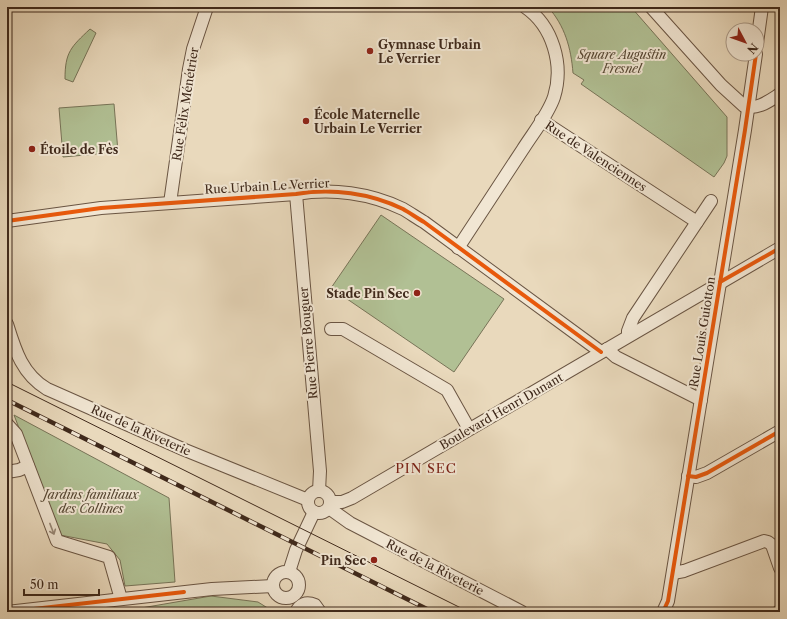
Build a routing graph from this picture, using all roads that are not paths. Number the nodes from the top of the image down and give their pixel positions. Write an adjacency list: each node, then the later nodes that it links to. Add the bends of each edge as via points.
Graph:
1 (207, 7): 12 (street, Rue Félix Ménétrier, via 189,69)
2 (526, 7): 9 (street, via 549,34 558,63 554,98)
3 (651, 7): 8 (street, via 721,85)
4 (762, 7): 5 (street)
5 (760, 22)
6 (755, 62): 8 (street, Rue Louis Guiotton)
7 (780, 94): 8 (street, via 764,104)
8 (748, 107): 17 (street, Rue Louis Guiotton)
9 (541, 120): 14 (street, Rue de Valenciennes); 15 (street, Rue de Valenciennes)
10 (296, 194): 12 (street, Rue Urbain Le Verrier); 15 (street, Rue Urbain Le Verrier, via 336,192 385,202 424,222); 29 (street, Rue Pierre Bouguer, via 320,470)
11 (711, 201): 14 (street)
12 (170, 202): 13 (street, Rue Urbain Le Verrier, via 101,208)
13 (7, 221)
14 (697, 222): 20 (street, via 633,318)
15 (458, 248): 21 (street, Rue Urbain Le Verrier)
16 (780, 248): 17 (street, Boulevard Henri Dunant)
17 (720, 282): 20 (street, Boulevard Henri Dunant); 22 (street, Rue Louis Guiotton)
18 (7, 324): 30 (street, Rue de la Riveterie, via 15,351 23,366 47,389 185,450)
19 (331, 329): 24 (street, via 344,329 447,390)
20 (628, 336): 21 (street, Boulevard Henri Dunant)
21 (604, 350): 22 (street, Rue Urbain Le Verrier); 24 (street, Boulevard Henri Dunant)
22 (701, 400): 28 (street, Rue Louis Guiotton)
23 (7, 424): 26 (street, via 16,434)
24 (469, 429): 31 (street, Boulevard Henri Dunant, via 352,498)
25 (780, 431): 28 (street, via 707,473 696,477)
26 (28, 466): 27 (street); 39 (street, one-way to 39, via 57,541 109,557)
27 (7, 472)
28 (688, 476): 35 (street, Rue Louis Guiotton)
29 (319, 491): 30 (street, via 312,494); 31 (street, via 327,495)
30 (308, 500): 32 (street, via 308,506)
31 (329, 505): 32 (street, via 322,513); 45 (street, Rue de la Riveterie, via 350,523)
32 (314, 512): 34 (street)
33 (780, 568): 35 (street, via 772,545 764,541)
34 (289, 572): 36 (street, via 277,575); 37 (street, via 296,576)
35 (673, 573): 46 (street, Rue Louis Guiotton, via 668,601)
36 (272, 586): 38 (street, via 277,595); 39 (street, via 212,589)
37 (298, 587): 38 (street, via 292,596); 40 (street, via 304,591)
38 (285, 598): 42 (street)
39 (121, 599): 41 (street)
40 (311, 603): 43 (street, via 300,606); 44 (street)
41 (7, 612)
42 (293, 612)
43 (296, 612)
44 (320, 612)
45 (522, 612)
46 (663, 612)

